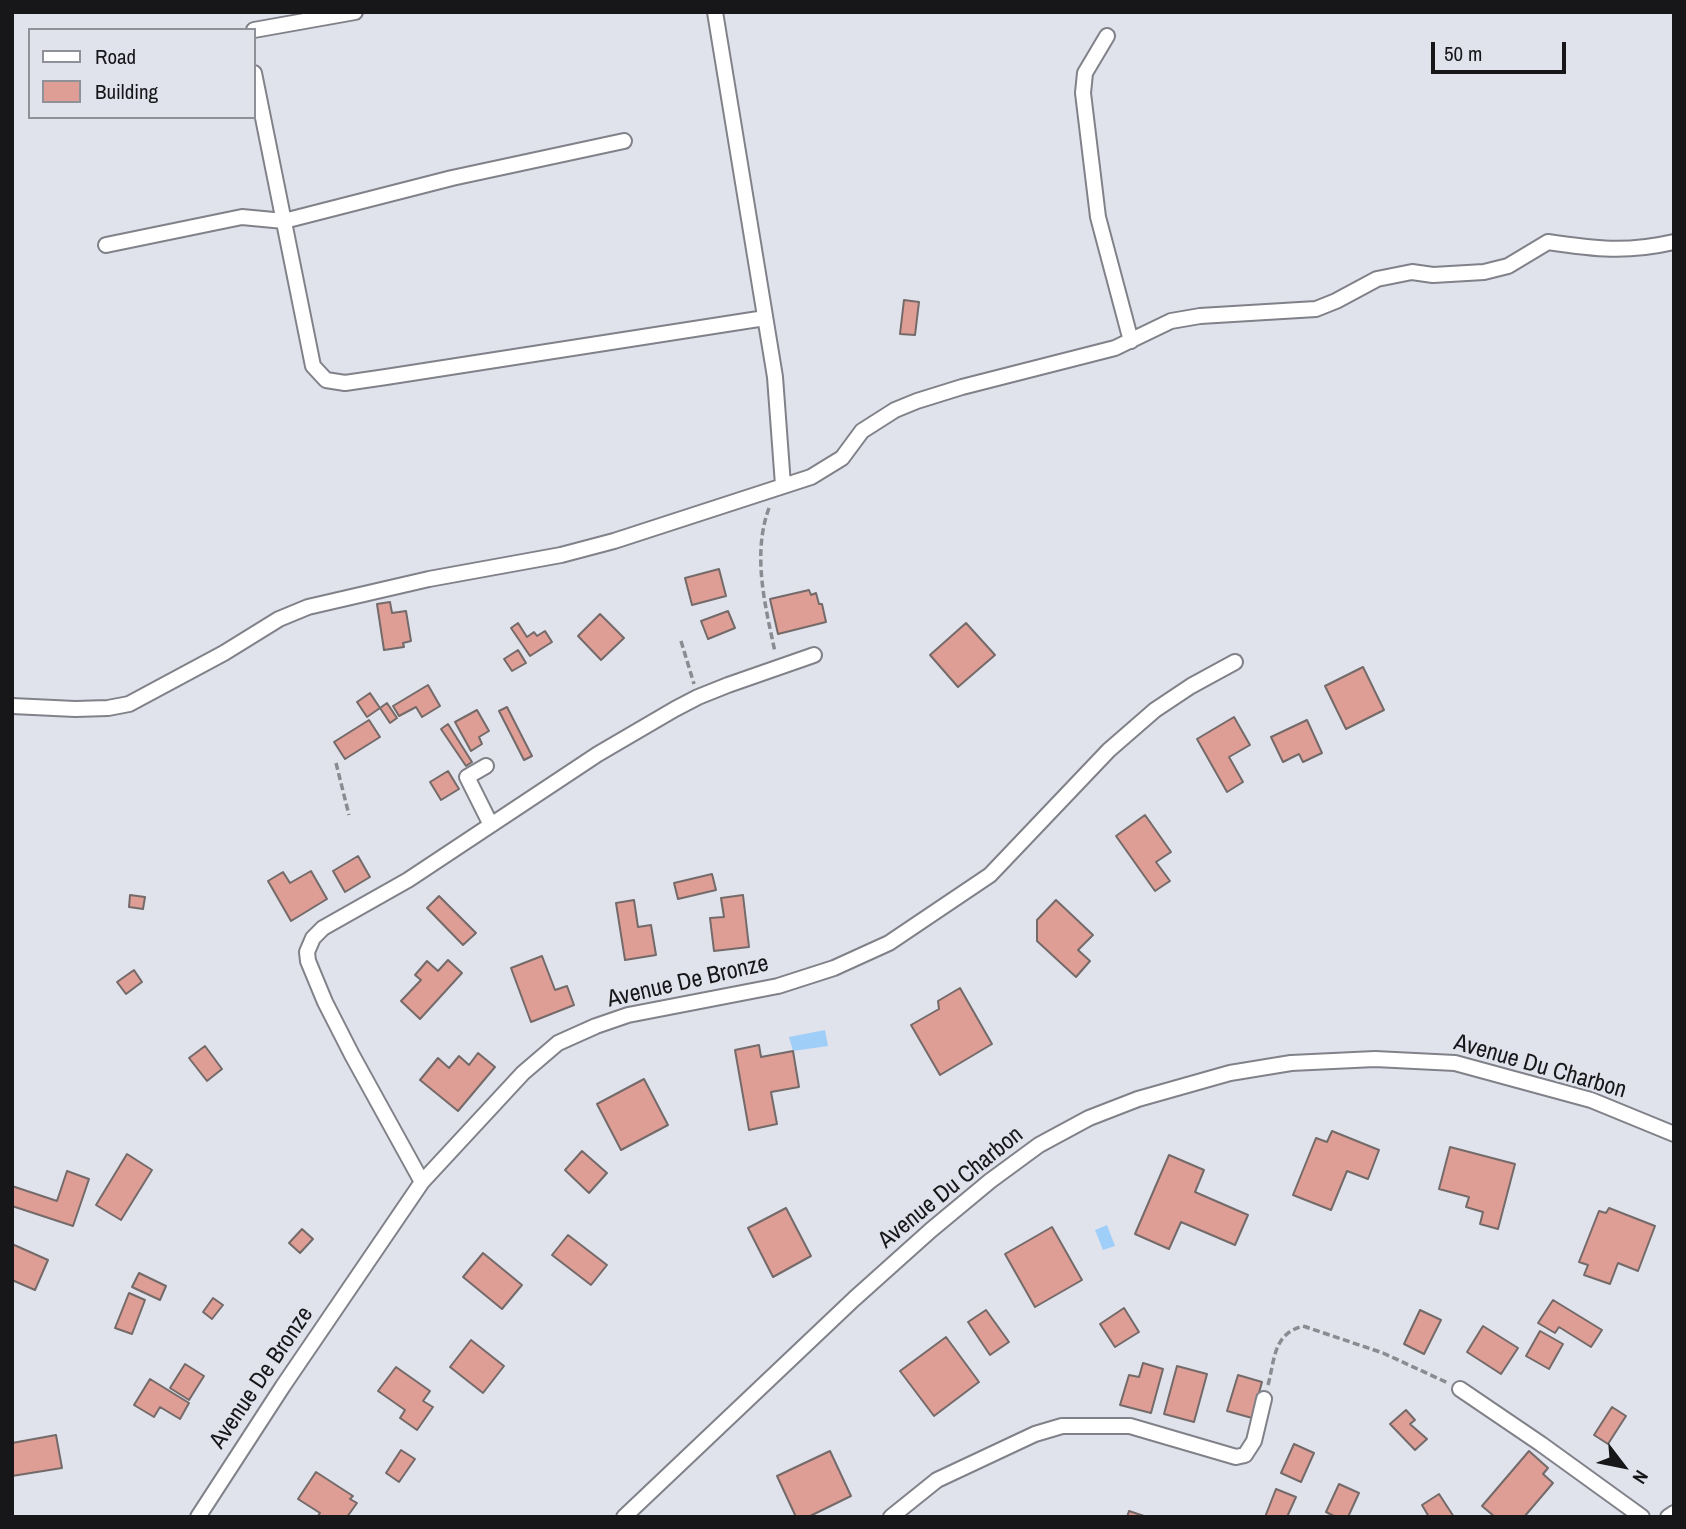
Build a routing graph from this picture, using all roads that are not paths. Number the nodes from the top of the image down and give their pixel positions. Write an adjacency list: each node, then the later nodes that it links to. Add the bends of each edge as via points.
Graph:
1 (355, 12): 3 (street)
2 (715, 12): 10 (street)
3 (256, 30)
4 (1107, 36): 11 (street, via 1085,73 1083,93 1098,217)
5 (256, 83): 7 (street)
6 (624, 141): 7 (street)
7 (284, 221): 9 (street, via 242,217); 10 (street, via 313,366 326,380 345,383)
8 (1674, 242): 11 (street, via 1634,250 1548,242 1508,266 1484,272 1412,272 1377,279 1316,309 1181,319)
9 (106, 245)
10 (765, 318): 12 (street, via 775,377)
11 (1131, 341): 12 (street, via 917,401 862,431 830,467)
12 (783, 485): 15 (street, via 587,548 309,607 279,619 129,704 75,709)
13 (814, 656): 17 (street, via 698,696)
14 (1235, 662): 19 (street, Avenue De Bronze, via 1155,710 1109,750 990,875 941,910 889,943 834,968 778,986 628,1015 558,1044 523,1073)
15 (12, 706)
16 (486, 766): 17 (street, via 467,777)
17 (491, 824): 19 (street, via 408,880 323,928 307,951 325,1002)
18 (1674, 1134): 24 (street, Avenue Du Charbon, via 1591,1100 1442,1062 1291,1063 1230,1073 1139,1099 1089,1118 1039,1145 980,1189 854,1299)
19 (422, 1182): 23 (street, Avenue De Bronze)
20 (1460, 1389): 26 (street)
21 (1265, 1399): 25 (street, via 1254,1441 1245,1455 1236,1457 1130,1426 1062,1426 937,1480)
22 (1674, 1513): 27 (street)
23 (198, 1517)
24 (624, 1517)
25 (891, 1517)
26 (1642, 1517)
27 (1668, 1517)

